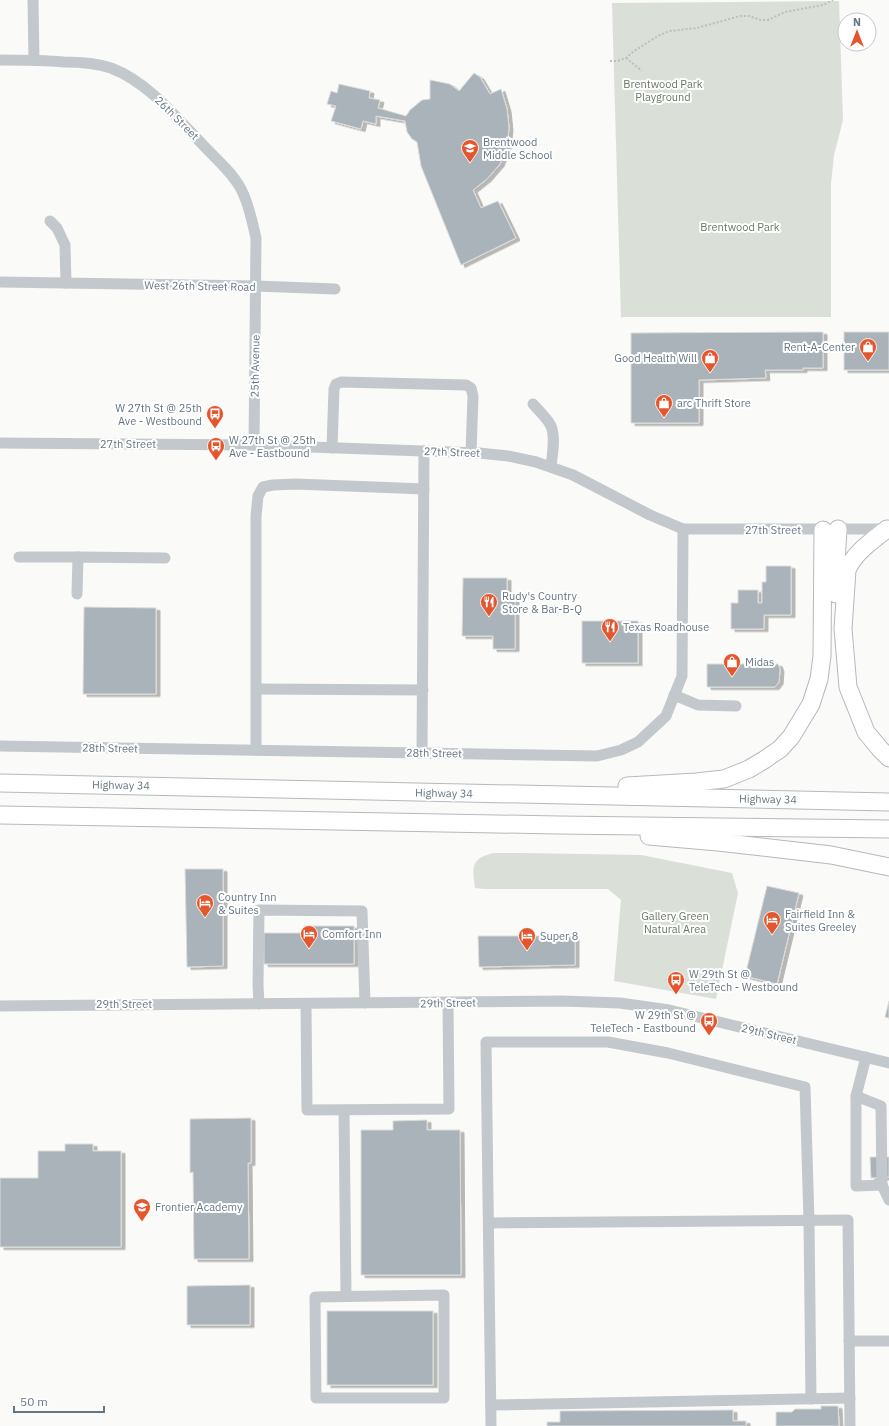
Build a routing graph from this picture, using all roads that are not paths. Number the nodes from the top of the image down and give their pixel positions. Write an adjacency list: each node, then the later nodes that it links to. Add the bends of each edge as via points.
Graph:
1 (33, 0): 3 (street)
2 (0, 60): 3 (street, 26th Street)
3 (34, 60): 7 (street, 26th Street, via 93,63 111,68 129,76 175,115 241,188 256,238)
4 (50, 221): 6 (street, via 57,228 65,245)
5 (0, 282): 6 (street, West 26th Street Road)
6 (66, 282): 7 (street, West 26th Street Road)
7 (256, 286): 8 (street, West 26th Street Road); 11 (street, 25th Avenue)
8 (335, 289)
9 (533, 404): 15 (street, via 552,428)
10 (0, 443): 11 (street, 27th Street)
11 (254, 445): 12 (street, 27th Street)
12 (332, 448): 13 (street, 27th Street); 14 (street, via 336,384 341,382 466,385 471,388 473,396)
13 (424, 451): 14 (street, 27th Street); 16 (street)
14 (471, 453): 15 (street, 27th Street, via 508,456)
15 (551, 467): 17 (street, 27th Street, via 573,475)
16 (424, 489): 25 (street, via 296,484 263,487 258,496 256,516); 26 (street)
17 (683, 529): 19 (street, 27th Street); 27 (street, 28th Street, via 682,676)
18 (888, 529): 19 (street, 27th Street); 24 (highway, via 850,563 847,570)
19 (831, 530): 24 (highway, via 837,608); 34 (highway, via 819,679 811,704 791,737 764,760 724,779 609,786)
20 (19, 557): 21 (street)
21 (78, 557): 22 (street); 23 (street)
22 (165, 558)
23 (77, 594)
24 (843, 629): 32 (highway, via 848,687 866,732)
25 (257, 689): 26 (street); 30 (street)
26 (423, 690): 31 (street)
27 (674, 695): 28 (street, via 698,705); 31 (street, 28th Street, via 666,716 638,742 621,750 597,756)
28 (736, 706)
29 (0, 746): 30 (street, 28th Street)
30 (256, 750): 31 (street, 28th Street)
31 (422, 752)
32 (889, 758)
33 (0, 783): 34 (highway, Highway 34)
34 (580, 796): 35 (highway, Highway 34)
35 (889, 802)
36 (0, 815): 37 (highway)
37 (558, 825): 38 (highway); 39 (highway, via 831,855)
38 (889, 829)
39 (889, 867)
40 (448, 1002): 41 (street, 29th Street); 45 (street, 29th Street, via 620,1003 670,1010); 48 (street, via 449,1109)
41 (365, 1003): 42 (street, via 362,911 259,910); 43 (street, 29th Street)
42 (259, 1004): 43 (street, 29th Street); 44 (street, 29th Street)
43 (306, 1004): 48 (street, via 307,1110)
44 (0, 1006)
45 (866, 1057): 46 (street, 29th Street); 47 (street)
46 (889, 1063)
47 (856, 1096): 49 (street, via 881,1106); 49 (street, via 856,1186)
48 (344, 1110): 53 (street)
49 (882, 1186): 50 (street)
50 (889, 1200)
51 (809, 1221): 52 (street); 52 (street, via 805,1087 668,1053 608,1042 486,1042); 54 (street, via 848,1220); 57 (street)
52 (489, 1223): 58 (street)
53 (346, 1296): 53 (street, via 444,1295 444,1398 316,1398 315,1297)
54 (849, 1341): 55 (street); 56 (street)
55 (889, 1341)
56 (850, 1398): 57 (street); 60 (street)
57 (811, 1399): 58 (street)
58 (491, 1405): 59 (street)
59 (491, 1426)
60 (850, 1426)

